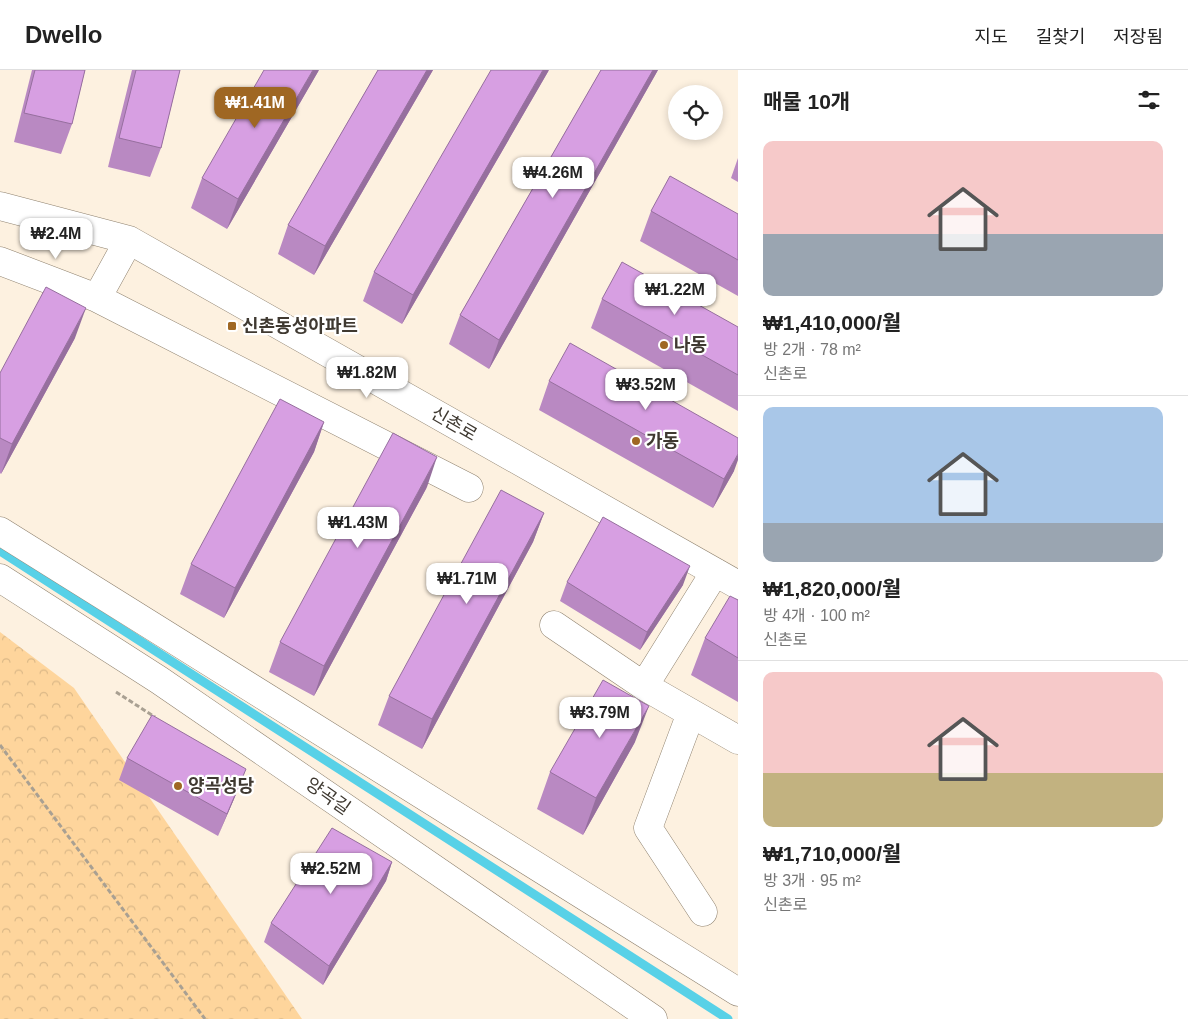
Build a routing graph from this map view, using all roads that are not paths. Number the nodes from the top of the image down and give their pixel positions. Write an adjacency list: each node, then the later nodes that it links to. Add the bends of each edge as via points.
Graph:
1 (0, 206): 2 (street, 신촌로)
2 (129, 240): 4 (street); 8 (street, 신촌로)
3 (0, 261): 4 (street)
4 (97, 298): 5 (street)
5 (469, 488)
6 (0, 531): 14 (street)
7 (0, 578): 15 (street, 양곡길, via 159,680)
8 (727, 579): 10 (street)
9 (554, 625): 10 (street)
10 (644, 686): 11 (street)
11 (691, 713): 12 (street); 13 (street, via 648,828)
12 (738, 740)
13 (703, 912)
14 (738, 992)
15 (652, 1019)

